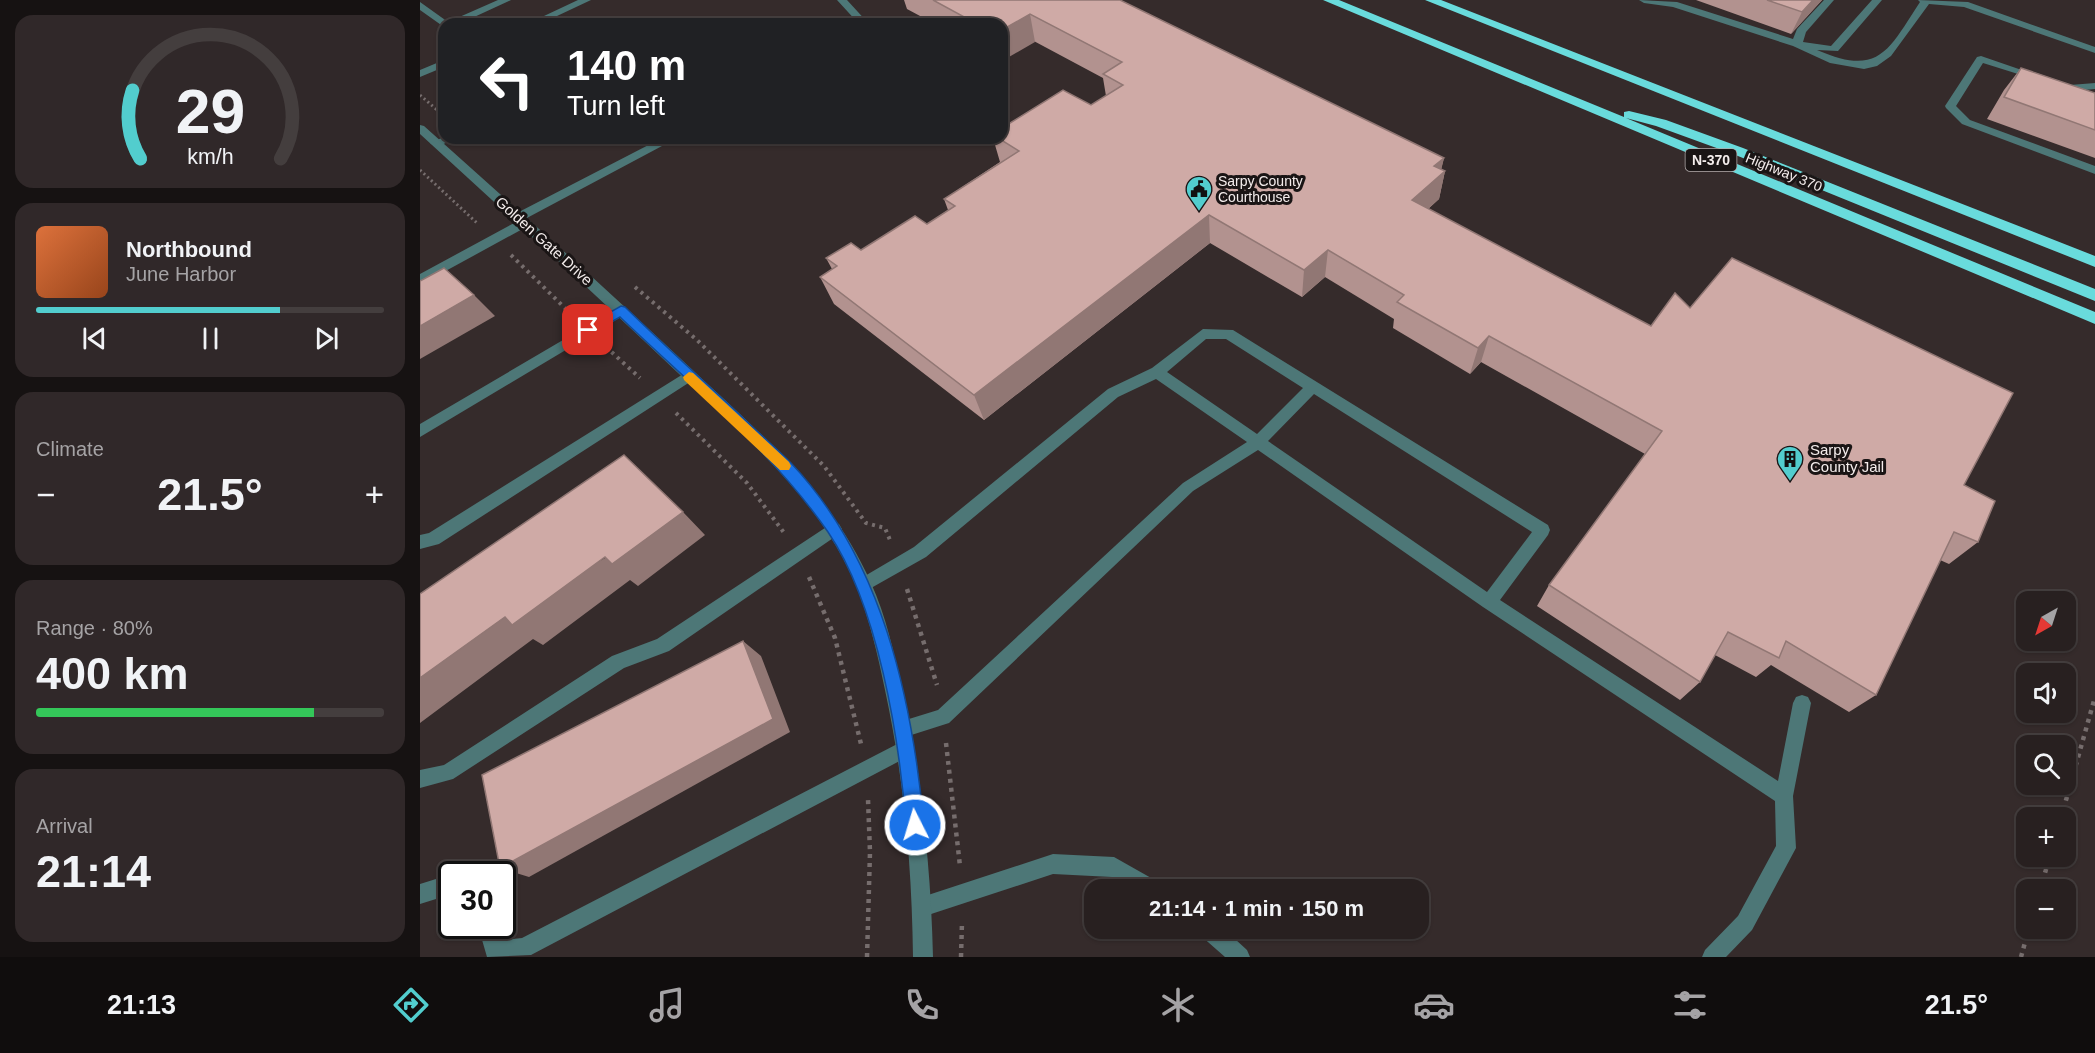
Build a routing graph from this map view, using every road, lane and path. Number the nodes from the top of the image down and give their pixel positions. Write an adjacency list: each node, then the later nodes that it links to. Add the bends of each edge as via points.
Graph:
1 (426, 0): 12 (street)
2 (506, 0): 14 (street)
3 (586, 0): 15 (street)
4 (844, 0): 16 (street)
5 (1329, 0): 23 (highway, Highway 370 / N-370)
6 (1431, 0): 32 (highway, Highway 370)
7 (1644, 0): 17 (street, via 1674,4)
8 (1829, 0): 17 (street, via 1801,31)
9 (1877, 0): 17 (street, via 1834,49)
10 (1924, 0): 11 (street); 17 (street, via 1887,55 1873,64 1844,64)
11 (1969, 2): 18 (street)
12 (420, 4): 13 (street)
13 (438, 18)
14 (465, 18)
15 (546, 18)
16 (859, 18)
17 (1797, 44)
18 (2095, 50)
19 (438, 66): 20 (street)
20 (420, 74)
21 (2095, 86): 29 (street, via 2069,88 1982,59 1950,106 1966,122)
22 (420, 95): 24 (path)
23 (1569, 100): 34 (highway, via 1660,123 1738,151); 36 (highway, Highway 370 / N-370)
24 (438, 112)
25 (420, 128): 26 (street, Golden Gate Drive)
26 (436, 143): 30 (street, Golden Gate Drive)
27 (660, 144): 30 (street)
28 (420, 170): 31 (path)
29 (2095, 170)
30 (521, 221): 31 (street); 35 (street, Golden Gate Drive)
31 (494, 240): 33 (street); 37 (path)
32 (2095, 262)
33 (420, 280)
34 (2095, 295)
35 (621, 310): 37 (street); 39 (street, Golden Gate Drive)
36 (2095, 318)
37 (588, 330): 41 (path); 42 (street)
38 (1158, 372): 40 (street, via 1203,334 1228,334); 43 (street); 47 (street, via 1113,393 920,552)
39 (688, 376): 41 (street); 44 (street, Golden Gate Drive, via 787,468)
40 (1313, 386): 43 (street); 48 (street, via 1542,530)
41 (658, 395): 45 (street, via 433,539); 46 (path, via 747,483)
42 (420, 431)
43 (1258, 442): 48 (street); 51 (street, via 1188,487 943,717)
44 (834, 530): 46 (street); 47 (street, Golden Gate Drive)
45 (420, 542)
46 (799, 554): 53 (path, via 835,638); 54 (street, via 663,645 618,662 447,773)
47 (864, 585): 51 (street, Golden Gate Drive, via 883,642)
48 (1489, 602): 55 (street)
49 (2095, 697): 56 (path)
50 (1802, 703): 55 (street)
51 (902, 729): 52 (street, Golden Gate Drive)
52 (905, 749): 53 (street); 60 (street, Golden Gate Drive)
53 (867, 769): 61 (street, via 524,948 495,951); 64 (path)
54 (420, 779)
55 (1784, 796): 67 (street, via 1786,848 1745,923)
56 (2064, 807)
57 (1134, 879): 60 (street, via 1114,867 1053,864)
58 (438, 888): 59 (street)
59 (420, 894)
60 (922, 907): 65 (street, Golden Gate Drive)
61 (492, 939)
62 (1219, 939): 66 (street)
63 (2026, 939): 68 (path)
64 (867, 957)
65 (923, 957)
66 (1240, 957)
67 (1712, 957)
68 (2021, 957)

